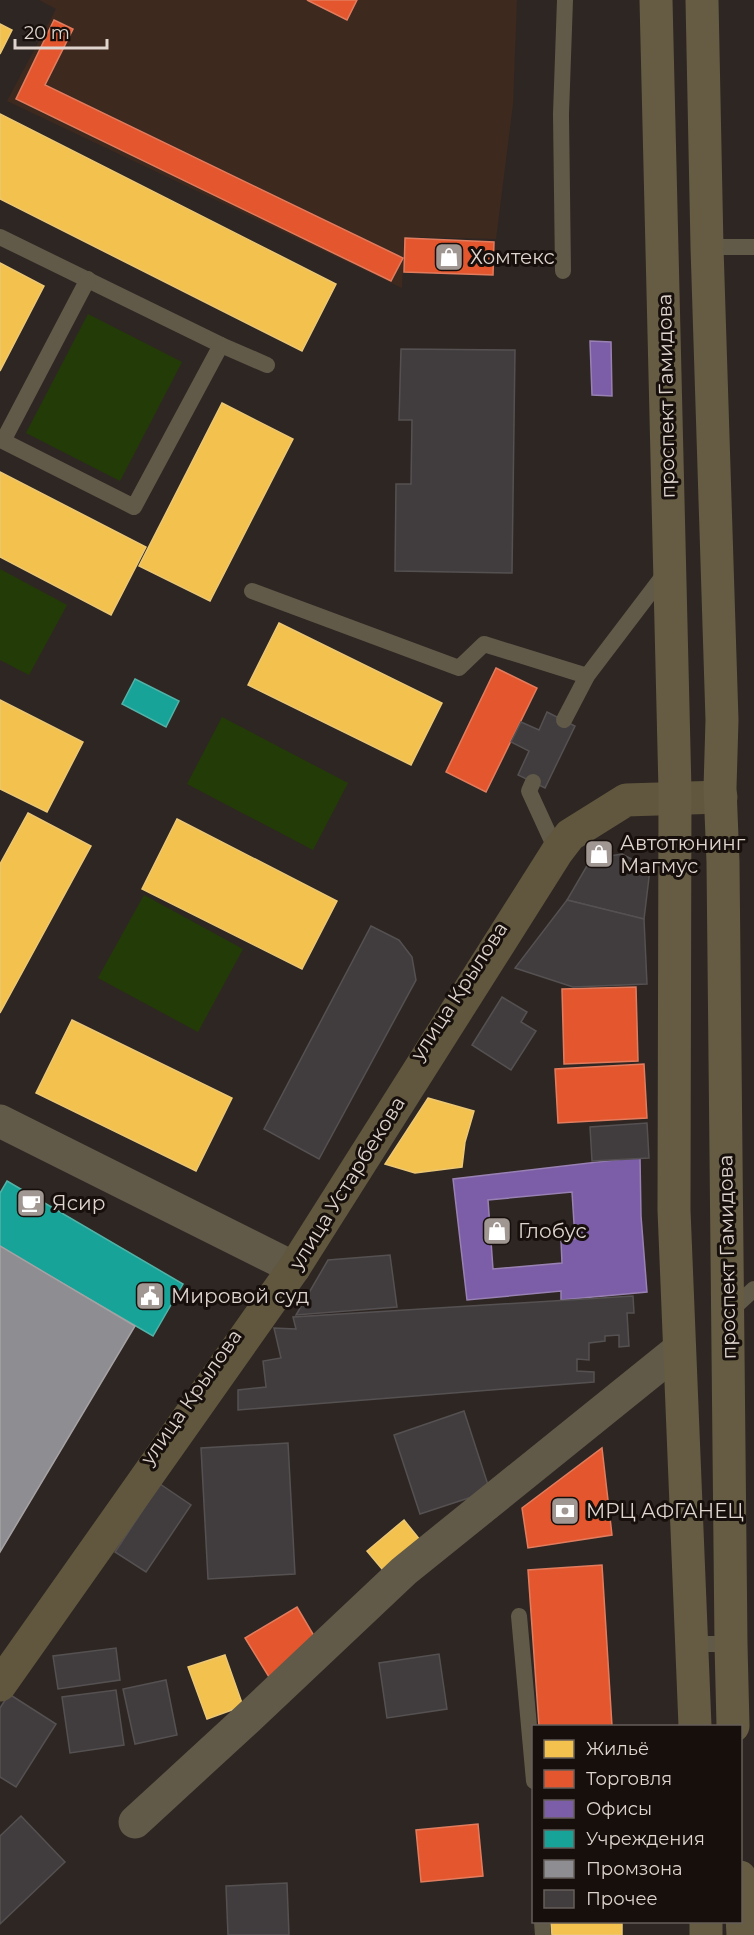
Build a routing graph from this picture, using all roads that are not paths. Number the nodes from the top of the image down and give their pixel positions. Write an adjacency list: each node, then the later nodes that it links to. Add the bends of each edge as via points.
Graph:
1 (565, 0): 7 (lane, via 561,114)
2 (656, 0): 11 (main road, проспект Гамидова)
3 (702, 0): 5 (main road, проспект Гамидова)
4 (0, 237): 8 (lane)
5 (707, 247): 6 (lane); 16 (main road, проспект Гамидова)
6 (754, 247)
7 (563, 271)
8 (88, 279): 9 (lane); 9 (lane, via 3,441 134,507)
9 (221, 345): 10 (lane)
10 (267, 364)
11 (670, 567): 13 (lane); 17 (main road, проспект Гамидова)
12 (252, 591): 13 (lane, via 459,668 484,644)
13 (586, 676): 14 (lane)
14 (564, 720)
15 (533, 782): 18 (lane, via 529,791)
16 (721, 793): 17 (main road); 22 (main road, проспект Гамидова)
17 (675, 795): 18 (main road, улица Крылова, via 625,795 568,831); 23 (main road, проспект Гамидова, via 674,1210)
18 (555, 848): 20 (main road, улица Крылова)
19 (0, 1121): 20 (street)
20 (290, 1266): 27 (main road, улица Крылова); 28 (main road, улица Устарбекова)
21 (754, 1289): 22 (lane)
22 (728, 1314): 26 (main road, проспект Гамидова)
23 (678, 1350): 25 (main road, проспект Гамидова); 32 (street, via 404,1571)
24 (519, 1616): 31 (lane)
25 (690, 1644): 26 (lane); 29 (main road, проспект Гамидова)
26 (731, 1644): 30 (main road, проспект Гамидова)
27 (0, 1666)
28 (0, 1685)
29 (694, 1725)
30 (733, 1725)
31 (532, 1759)
32 (135, 1822)
33 (742, 1906): 34 (main road)
34 (743, 1935)

